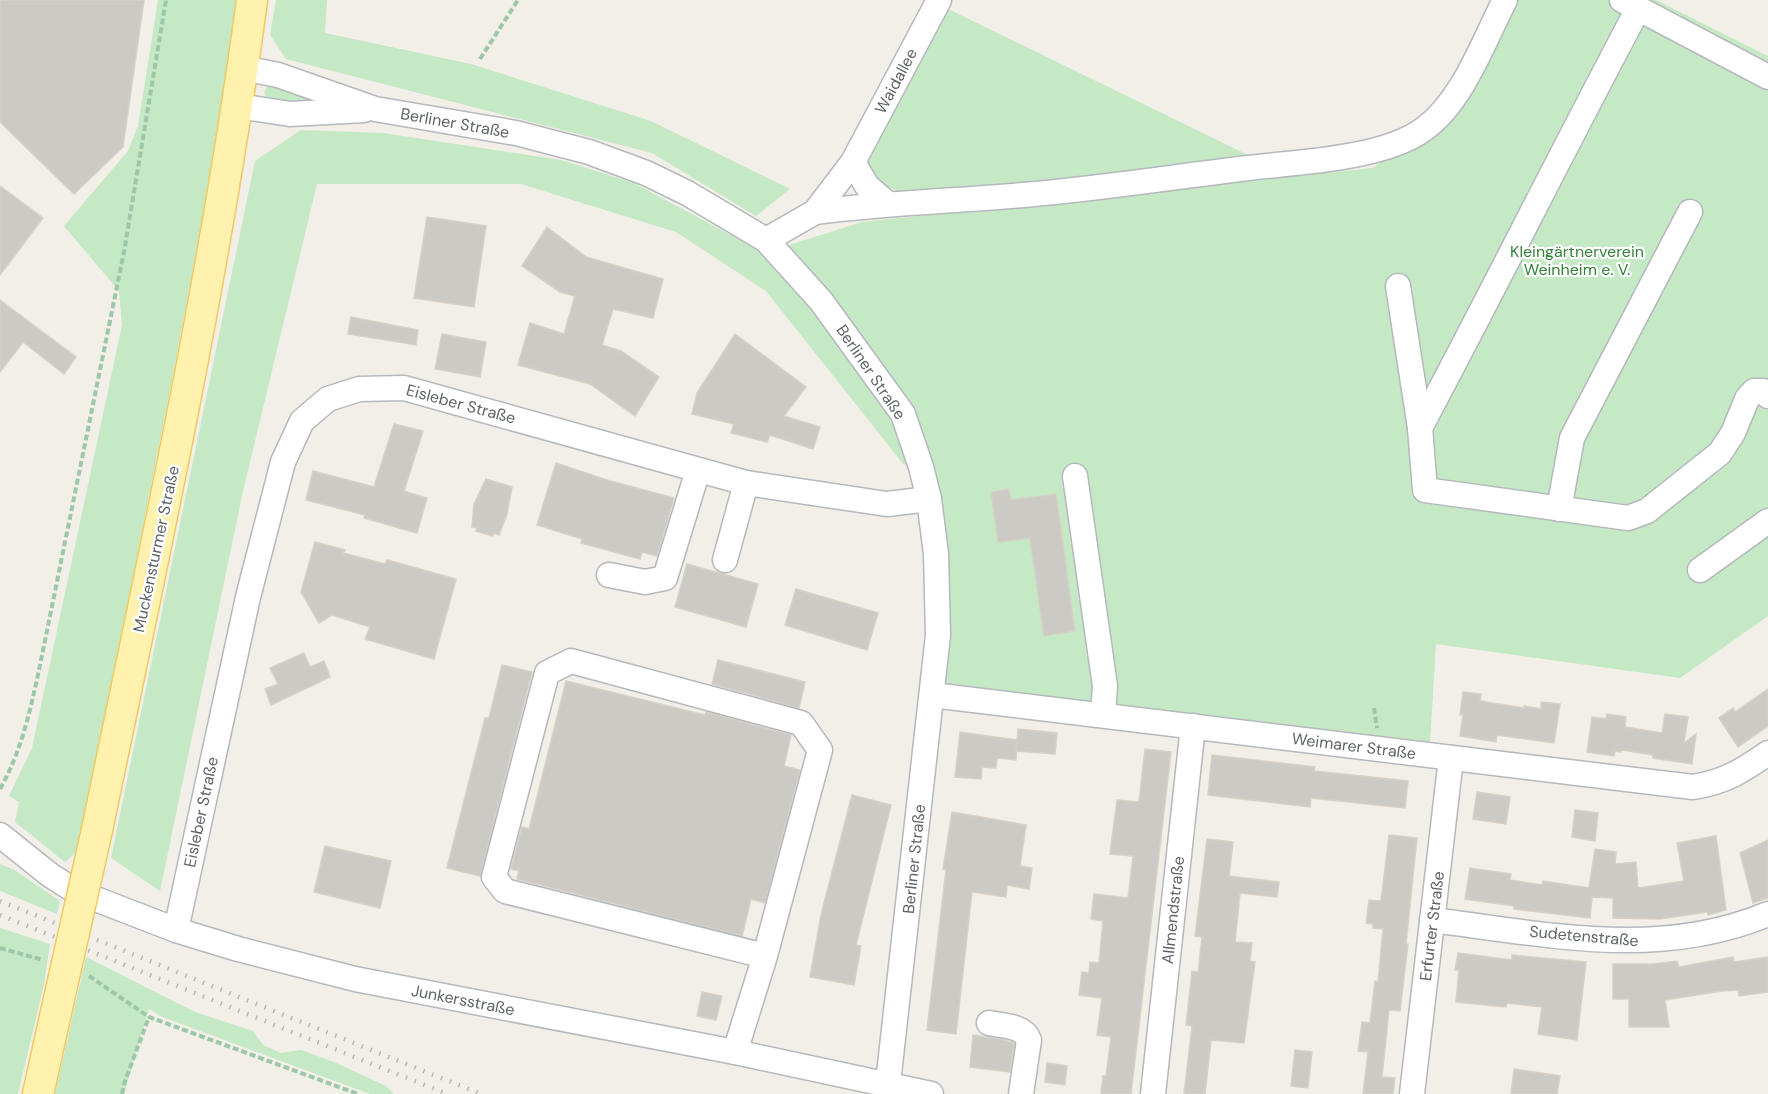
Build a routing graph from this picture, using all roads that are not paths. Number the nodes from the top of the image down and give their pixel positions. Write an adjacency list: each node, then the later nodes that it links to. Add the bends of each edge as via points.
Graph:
1 (252, 0): 5 (main road, Muckensturmer Straße)
2 (939, 0): 9 (street, Waidallee)
3 (1505, 0): 10 (street, via 1447,107 1423,130 1389,147 1321,159 1025,195)
4 (1630, 4): 6 (street); 16 (street, via 1581,116)
5 (243, 68): 7 (main road, Muckensturmer Straße); 8 (street, Berliner Straße, via 278,75)
6 (1768, 77)
7 (238, 106): 8 (street, Berliner Straße, via 290,114); 39 (main road, Muckensturmer Straße, bridge, via 184,410)
8 (375, 109): 13 (street, Berliner Straße, via 516,134 589,152 687,193)
9 (853, 162): 10 (street, via 867,186); 11 (street, Waidallee)
10 (888, 204): 11 (street)
11 (815, 212): 13 (street, Waidallee)
12 (1690, 212): 21 (street, via 1572,438)
13 (766, 240): 20 (street, Berliner Straße, via 821,301 903,414)
14 (1398, 286): 16 (street)
15 (1768, 396): 21 (street, via 1763,391 1754,391 1720,453 1647,511 1628,518)
16 (1420, 428): 21 (street, via 1425,490)
17 (698, 470): 19 (street, Eisleber Straße); 25 (street, via 665,578 645,582); 34 (street, Eisleber Straße, via 404,388 359,389 328,399 302,421 283,462 248,597)
18 (1075, 476): 27 (street, via 1105,686)
19 (746, 483): 20 (street, Eisleber Straße, via 887,504); 23 (street)
20 (928, 499): 26 (street, Berliner Straße, via 936,554 938,624)
21 (1559, 509)
22 (1768, 521): 24 (street)
23 (725, 560)
24 (1700, 570)
25 (609, 575)
26 (932, 695): 27 (street, Weimarer Straße); 38 (street, Berliner Straße)
27 (1103, 715): 28 (street, Weimarer Straße)
28 (1193, 726): 30 (street, Weimarer Straße); 42 (street, Allmendstraße)
29 (1768, 753): 30 (street, Weimarer Straße, via 1730,778 1693,787)
30 (1451, 758): 33 (street, Erfurter Straße)
31 (0, 835): 34 (street, Junkersstraße, via 75,891)
32 (1768, 914): 33 (street, Sudetenstraße, via 1698,935 1645,941 1595,940)
33 (1432, 920): 43 (street, Erfurter Straße)
34 (176, 930): 37 (street, Junkersstraße, via 355,979)
35 (765, 956): 35 (street, via 505,891 494,877 547,673 571,661 801,723 820,750); 37 (street)
36 (989, 1023): 41 (street, via 1026,1033 1029,1040)
37 (735, 1052): 38 (street, Junkersstraße)
38 (888, 1083): 40 (street, Junkersstraße)
39 (38, 1094)
40 (931, 1094)
41 (1021, 1094)
42 (1153, 1094)
43 (1412, 1094)

